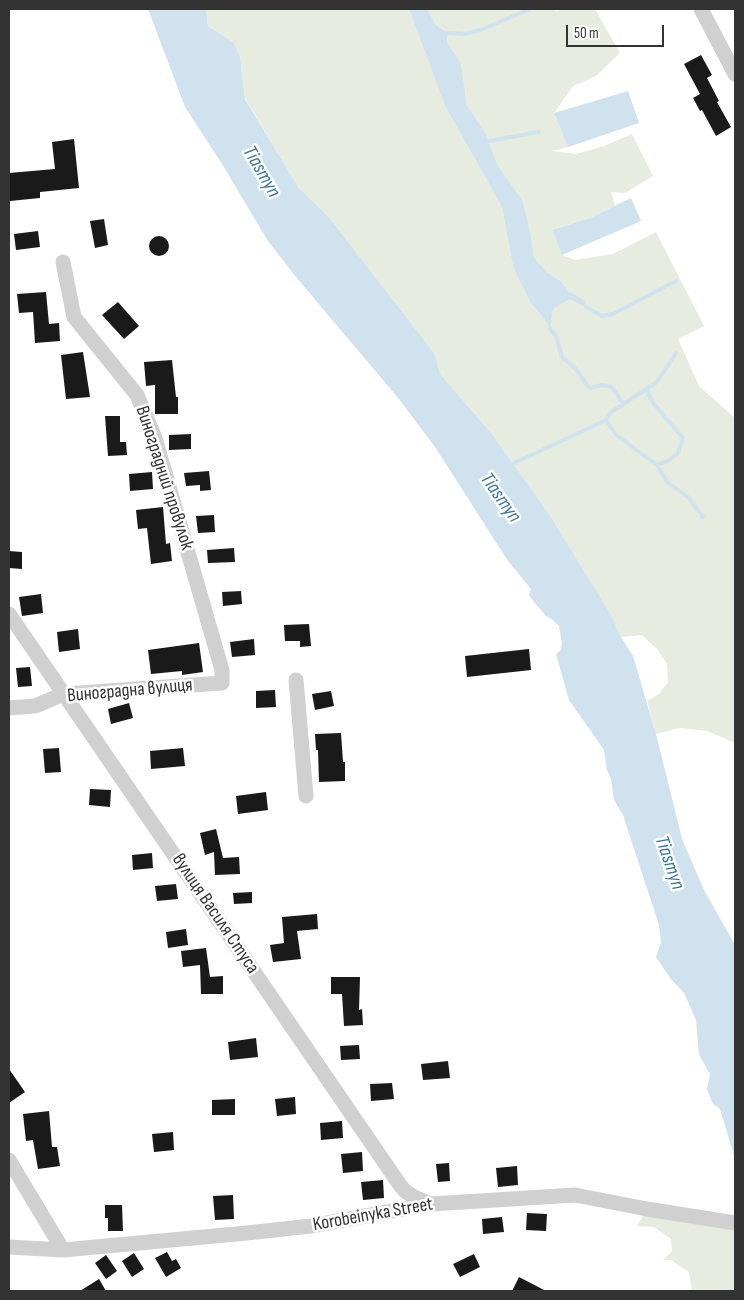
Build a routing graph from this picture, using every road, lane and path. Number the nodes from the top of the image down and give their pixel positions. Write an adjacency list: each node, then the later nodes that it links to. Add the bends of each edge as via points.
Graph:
1 (701, 9): 2 (street)
2 (735, 74)
3 (63, 262): 6 (street, Виноградний провулок, via 74,316 137,395 155,438 222,670)
4 (9, 614): 7 (street, вулиця Василя Стуса)
5 (296, 680): 9 (street)
6 (222, 683): 7 (street, Виноградна вулиця)
7 (64, 694): 8 (street, Виноградна вулиця, via 35,706); 11 (street, вулиця Василя Стуса, via 400,1185 414,1197)
8 (9, 708)
9 (306, 796)
10 (9, 1160): 14 (street)
11 (430, 1204): 12 (street, Korobeinyka Street, via 575,1195); 14 (street, Korobeinyka Street, via 311,1226)
12 (735, 1223)
13 (9, 1247): 14 (street, Korobeinyka Street)
14 (63, 1250)

